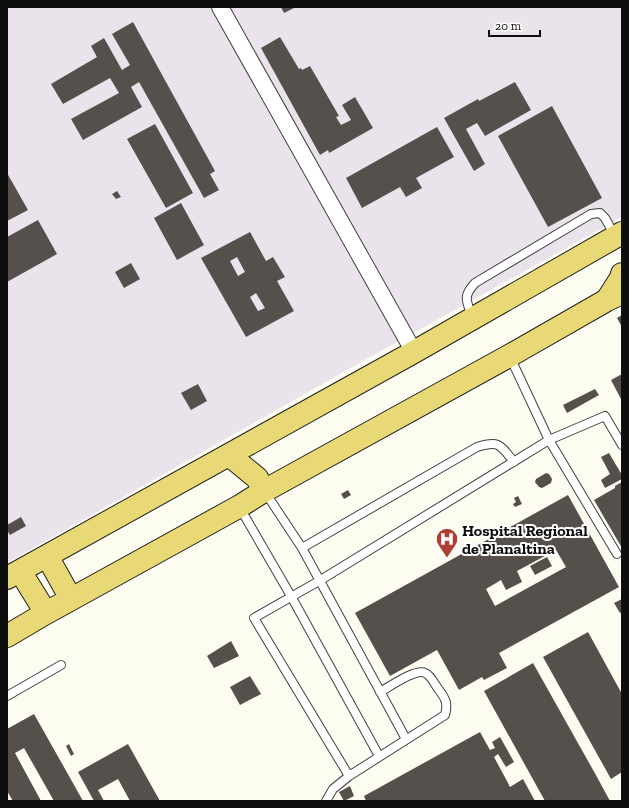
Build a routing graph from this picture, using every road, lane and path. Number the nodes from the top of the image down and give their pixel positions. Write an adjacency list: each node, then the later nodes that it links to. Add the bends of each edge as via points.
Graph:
1 (220, 7): 6 (street)
2 (620, 241): 5 (main road); 5 (lane, via 600,213 591,214 475,283 468,290 466,297)
3 (622, 274): 4 (main road)
4 (614, 296): 7 (main road)
5 (472, 319): 6 (main road)
6 (414, 352): 10 (main road)
7 (509, 356): 8 (lane); 12 (main road)
8 (549, 440): 9 (lane, via 605,416); 11 (lane); 15 (lane)
9 (622, 445)
10 (229, 454): 12 (main road, via 257,478); 16 (main road)
11 (514, 462): 14 (lane, via 501,446 490,443 477,447); 18 (lane)
12 (264, 491): 13 (main road); 14 (lane)
13 (240, 506): 19 (lane); 20 (main road)
14 (302, 548): 18 (lane)
15 (617, 554)
16 (47, 556): 17 (main road); 20 (main road)
17 (13, 574): 21 (main road)
18 (319, 580): 19 (lane); 24 (lane)
19 (291, 596): 27 (lane); 28 (lane, via 254,618)
20 (71, 599): 21 (main road)
21 (46, 613): 22 (main road)
22 (7, 636)
23 (61, 665): 25 (lane)
24 (380, 692): 26 (lane); 26 (lane, via 421,671 427,673 444,697 447,707 445,715)
25 (7, 696)
26 (406, 739): 27 (lane)
27 (380, 756): 28 (lane)
28 (349, 776): 29 (lane, via 333,789)
29 (326, 801)

